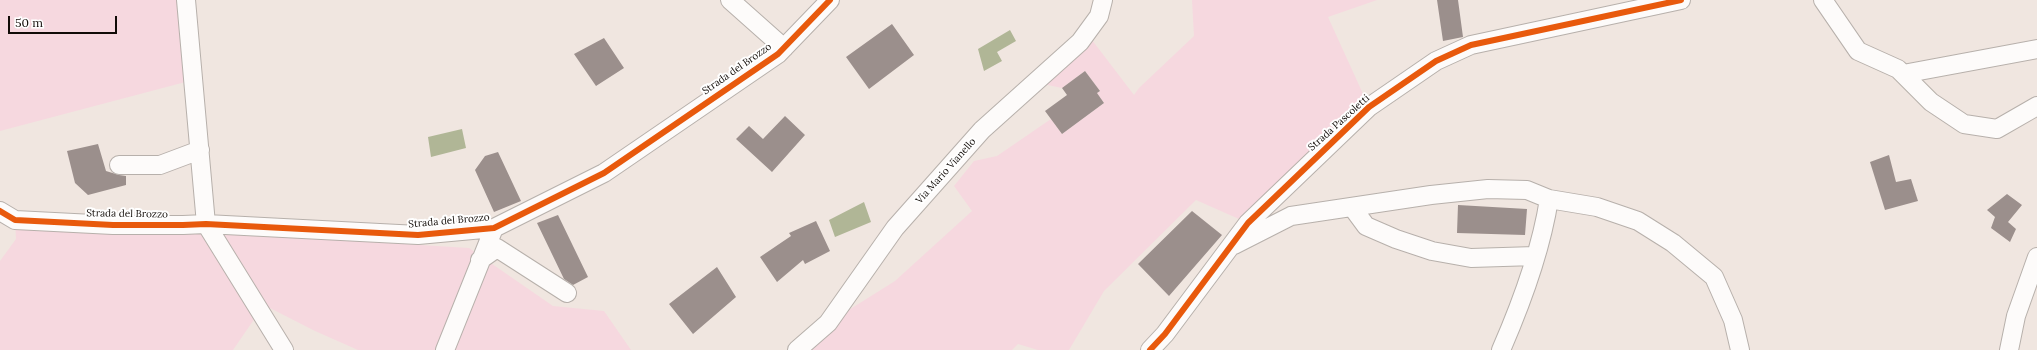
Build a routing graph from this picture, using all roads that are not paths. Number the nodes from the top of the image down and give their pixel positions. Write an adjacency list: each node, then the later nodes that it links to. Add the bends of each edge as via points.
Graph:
1 (186, 0): 11 (street)
2 (730, 0): 7 (street)
3 (830, 0): 7 (street, Strada del Brozzo)
4 (1103, 0): 25 (street, Via Mario Vianello, via 1098,16 1080,42 982,130 895,228 828,323)
5 (1681, 0): 18 (street, Strada Pascoletti, via 1471,45 1436,61 1369,107 1248,223)
6 (1823, 0): 9 (street, via 1858,51 1898,69)
7 (784, 48): 17 (street, Strada del Brozzo, via 604,173)
8 (2037, 49): 9 (street)
9 (1902, 74): 10 (street, via 1931,102 1964,124 1997,129)
10 (2037, 106)
11 (200, 150): 12 (street, via 160,165); 16 (street)
12 (119, 165)
13 (1549, 199): 14 (street, via 1527,190 1488,189); 19 (street, via 1544,230); 28 (street, via 1597,207 1638,221 1672,243 1714,278 1733,320)
14 (1352, 207): 18 (street, via 1291,216); 19 (street, via 1366,226 1432,251 1471,258)
15 (0, 211): 16 (street, Strada del Brozzo, via 15,220 114,225)
16 (206, 224): 17 (street, Strada del Brozzo, via 418,235); 23 (street)
17 (494, 228): 21 (street)
18 (1231, 246): 26 (street, Strada Pascoletti, via 1165,334)
19 (1535, 256): 27 (street)
20 (2037, 257): 29 (street, via 2016,316)
21 (480, 260): 22 (street, via 497,248); 24 (street)
22 (567, 293)
23 (284, 350)
24 (445, 350)
25 (797, 350)
26 (1150, 350)
27 (1501, 350)
28 (1740, 350)
29 (2009, 350)

